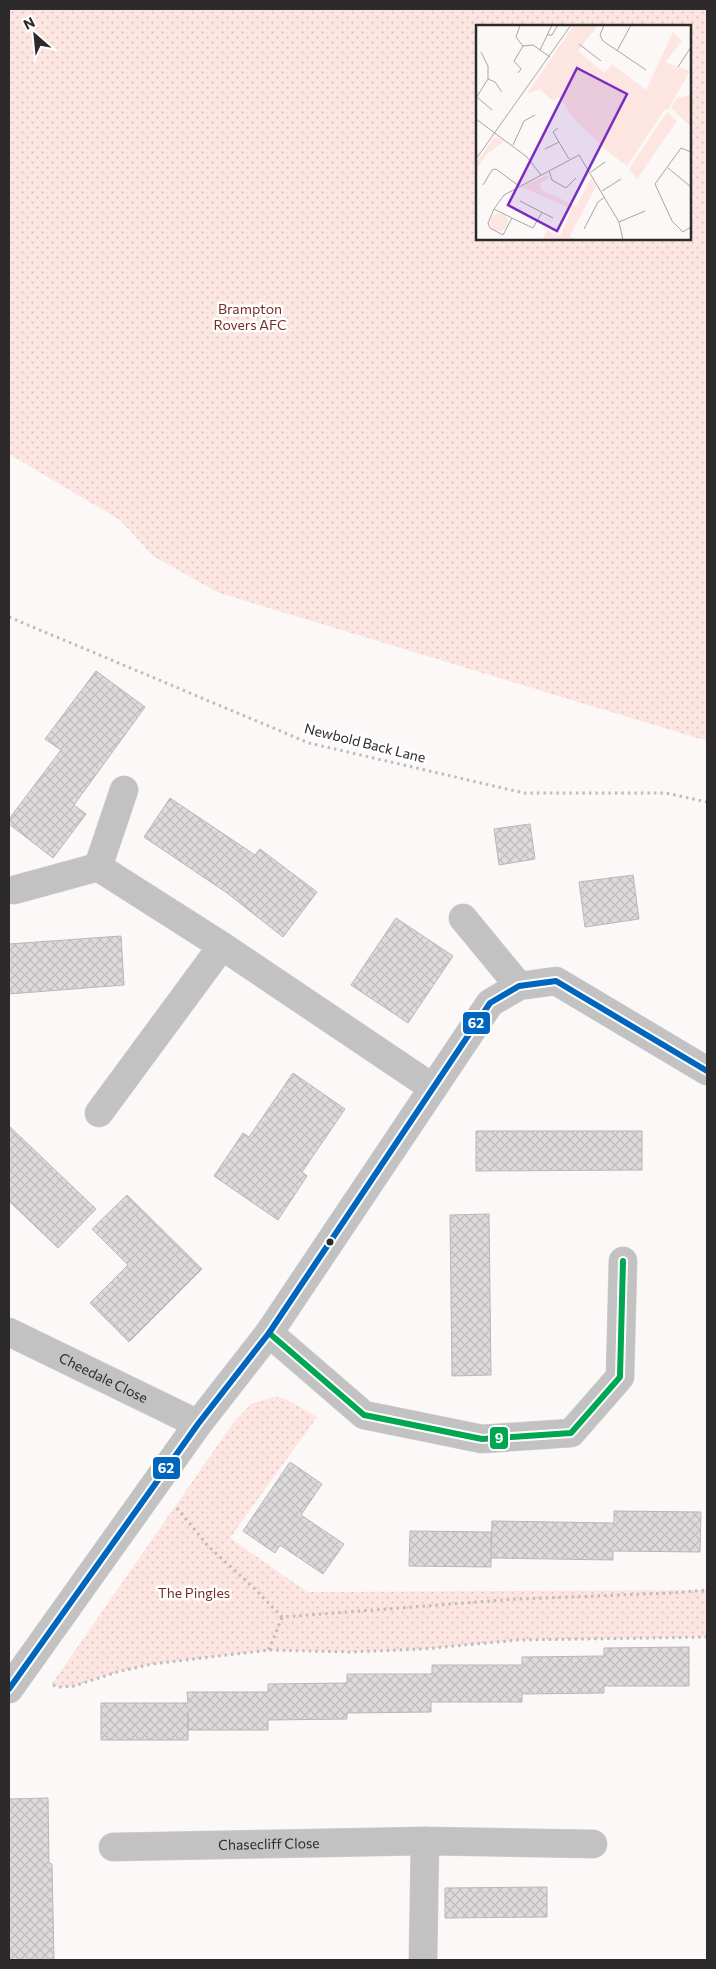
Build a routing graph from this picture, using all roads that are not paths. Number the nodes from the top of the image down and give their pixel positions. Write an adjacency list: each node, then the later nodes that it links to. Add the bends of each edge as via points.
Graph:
1 (124, 790): 2 (street)
2 (98, 867): 3 (street); 5 (street)
3 (14, 890)
4 (463, 918): 6 (street)
5 (222, 946): 8 (street); 9 (street)
6 (519, 986): 7 (street, via 556,981); 8 (street, via 490,1002)
7 (707, 1071)
8 (432, 1088): 12 (street)
9 (99, 1113)
10 (623, 1261): 12 (street, via 620,1377 571,1433 482,1439 364,1415)
11 (9, 1332): 13 (street, Cheedale Close)
12 (269, 1333): 13 (street)
13 (198, 1424): 14 (street)
14 (12, 1680)
15 (425, 1842): 16 (street, Chasecliff Close); 17 (street, Chasecliff Close); 18 (street)
16 (593, 1844)
17 (113, 1847)
18 (423, 1960)

